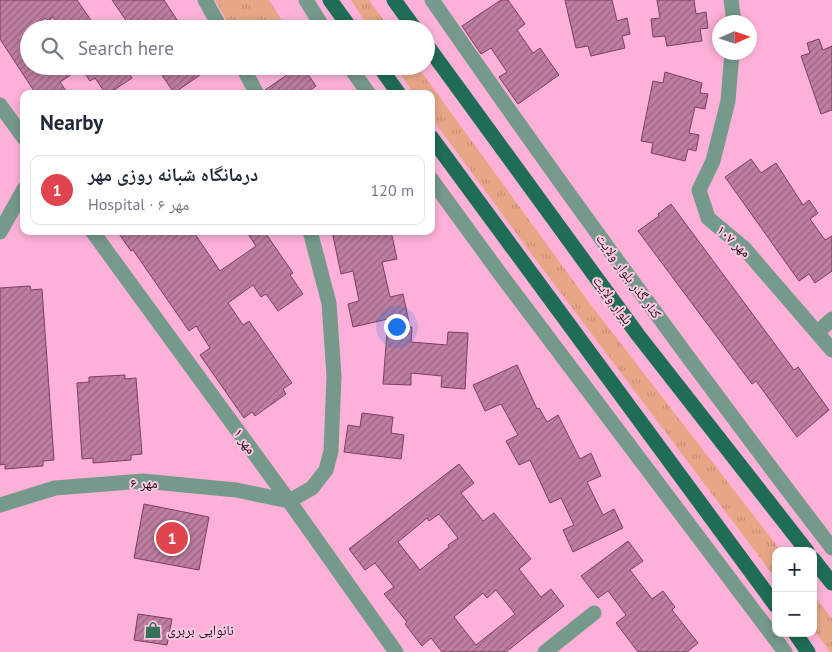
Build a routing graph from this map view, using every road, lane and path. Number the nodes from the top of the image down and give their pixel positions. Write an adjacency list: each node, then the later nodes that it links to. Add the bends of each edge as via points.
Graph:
1 (204, 0): 8 (street)
2 (306, 0): 9 (street)
3 (330, 0): 10 (main road)
4 (394, 0): 11 (main road)
5 (432, 0): 34 (street, کنار گذر بلوار ولایت, via 655,313)
6 (731, 0): 7 (street)
7 (733, 15)
8 (216, 20)
9 (318, 20)
10 (344, 20)
11 (408, 20)
12 (435, 56): 33 (main road, بلوار ولایت, via 638,335)
13 (731, 60): 29 (street, مهر ۱۰۷, via 728,101 713,161 699,190 708,218 744,248)
14 (246, 75): 17 (street)
15 (356, 75): 18 (street)
16 (385, 75): 19 (main road)
17 (254, 90)
18 (366, 90)
19 (396, 90)
20 (0, 105): 21 (street)
21 (20, 132)
22 (435, 142): 37 (main road)
23 (435, 185): 42 (street)
24 (20, 196): 25 (street)
25 (0, 232)
26 (95, 235): 31 (street, مهر ۱)
27 (311, 235): 31 (street, via 329,303 334,376 330,451 326,470 312,488)
28 (832, 319): 29 (street)
29 (818, 332): 30 (street, مهر ۱۰۷)
30 (832, 350)
31 (289, 501): 32 (street, مهر ۶, via 236,490 143,481 55,488); 40 (street, مهر ۱)
32 (0, 506)
33 (803, 547)
34 (832, 548)
35 (817, 564): 36 (main road)
36 (832, 583)
37 (772, 601)
38 (594, 613): 41 (street)
39 (798, 637): 43 (main road)
40 (396, 652)
41 (546, 652)
42 (785, 652)
43 (808, 652)

